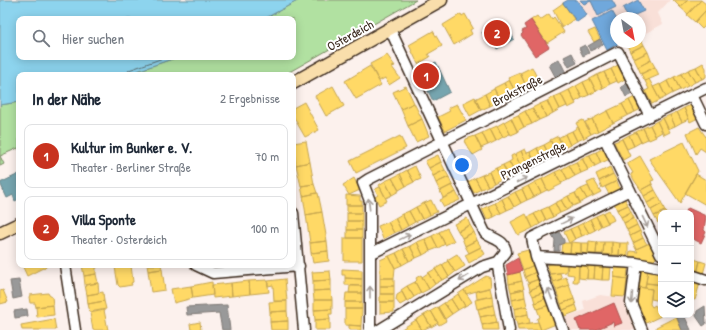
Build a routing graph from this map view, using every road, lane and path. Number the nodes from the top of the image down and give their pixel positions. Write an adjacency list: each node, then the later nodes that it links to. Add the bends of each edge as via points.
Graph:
1 (441, 0): 2 (main road, Osterdeich)
2 (390, 29): 3 (main road, Osterdeich); 9 (street)
3 (296, 81)
4 (706, 88): 5 (street, Prangenstraße)
5 (692, 95): 6 (street, Prangenstraße); 7 (street)
6 (650, 116): 8 (street, Prangenstraße); 9 (street, Brokstraße, via 618,52)
7 (706, 124)
8 (605, 139): 10 (street); 11 (street, Prangenstraße, one-way to 8)
9 (443, 142): 11 (street); 16 (street, Brokstraße, one-way to 9, via 370,201 364,183)
10 (630, 190): 15 (street, one-way to 15); 17 (street, one-way to 10, via 532,238)
11 (472, 204): 16 (street, Prangenstraße, one-way to 11); 18 (street, via 485,233 502,242 505,247 506,252)
12 (16, 225): 13 (main road)
13 (0, 233)
14 (296, 240): 21 (street)
15 (658, 248)
16 (370, 254): 31 (street, one-way to 16)
17 (536, 256): 19 (street); 28 (street, one-way to 17)
18 (498, 262): 32 (street, one-way to 32, via 482,267); 33 (street)
19 (636, 263): 22 (street); 34 (street, one-way to 34, via 630,303)
20 (296, 266): 21 (street)
21 (299, 266): 30 (street)
22 (658, 267)
23 (66, 268): 29 (street)
24 (202, 268): 25 (street, via 213,273)
25 (274, 268)
26 (694, 276): 27 (street)
27 (706, 280)
28 (562, 329)
29 (76, 330)
30 (304, 330)
31 (370, 330)
32 (379, 330)
33 (509, 330)
34 (642, 330)

